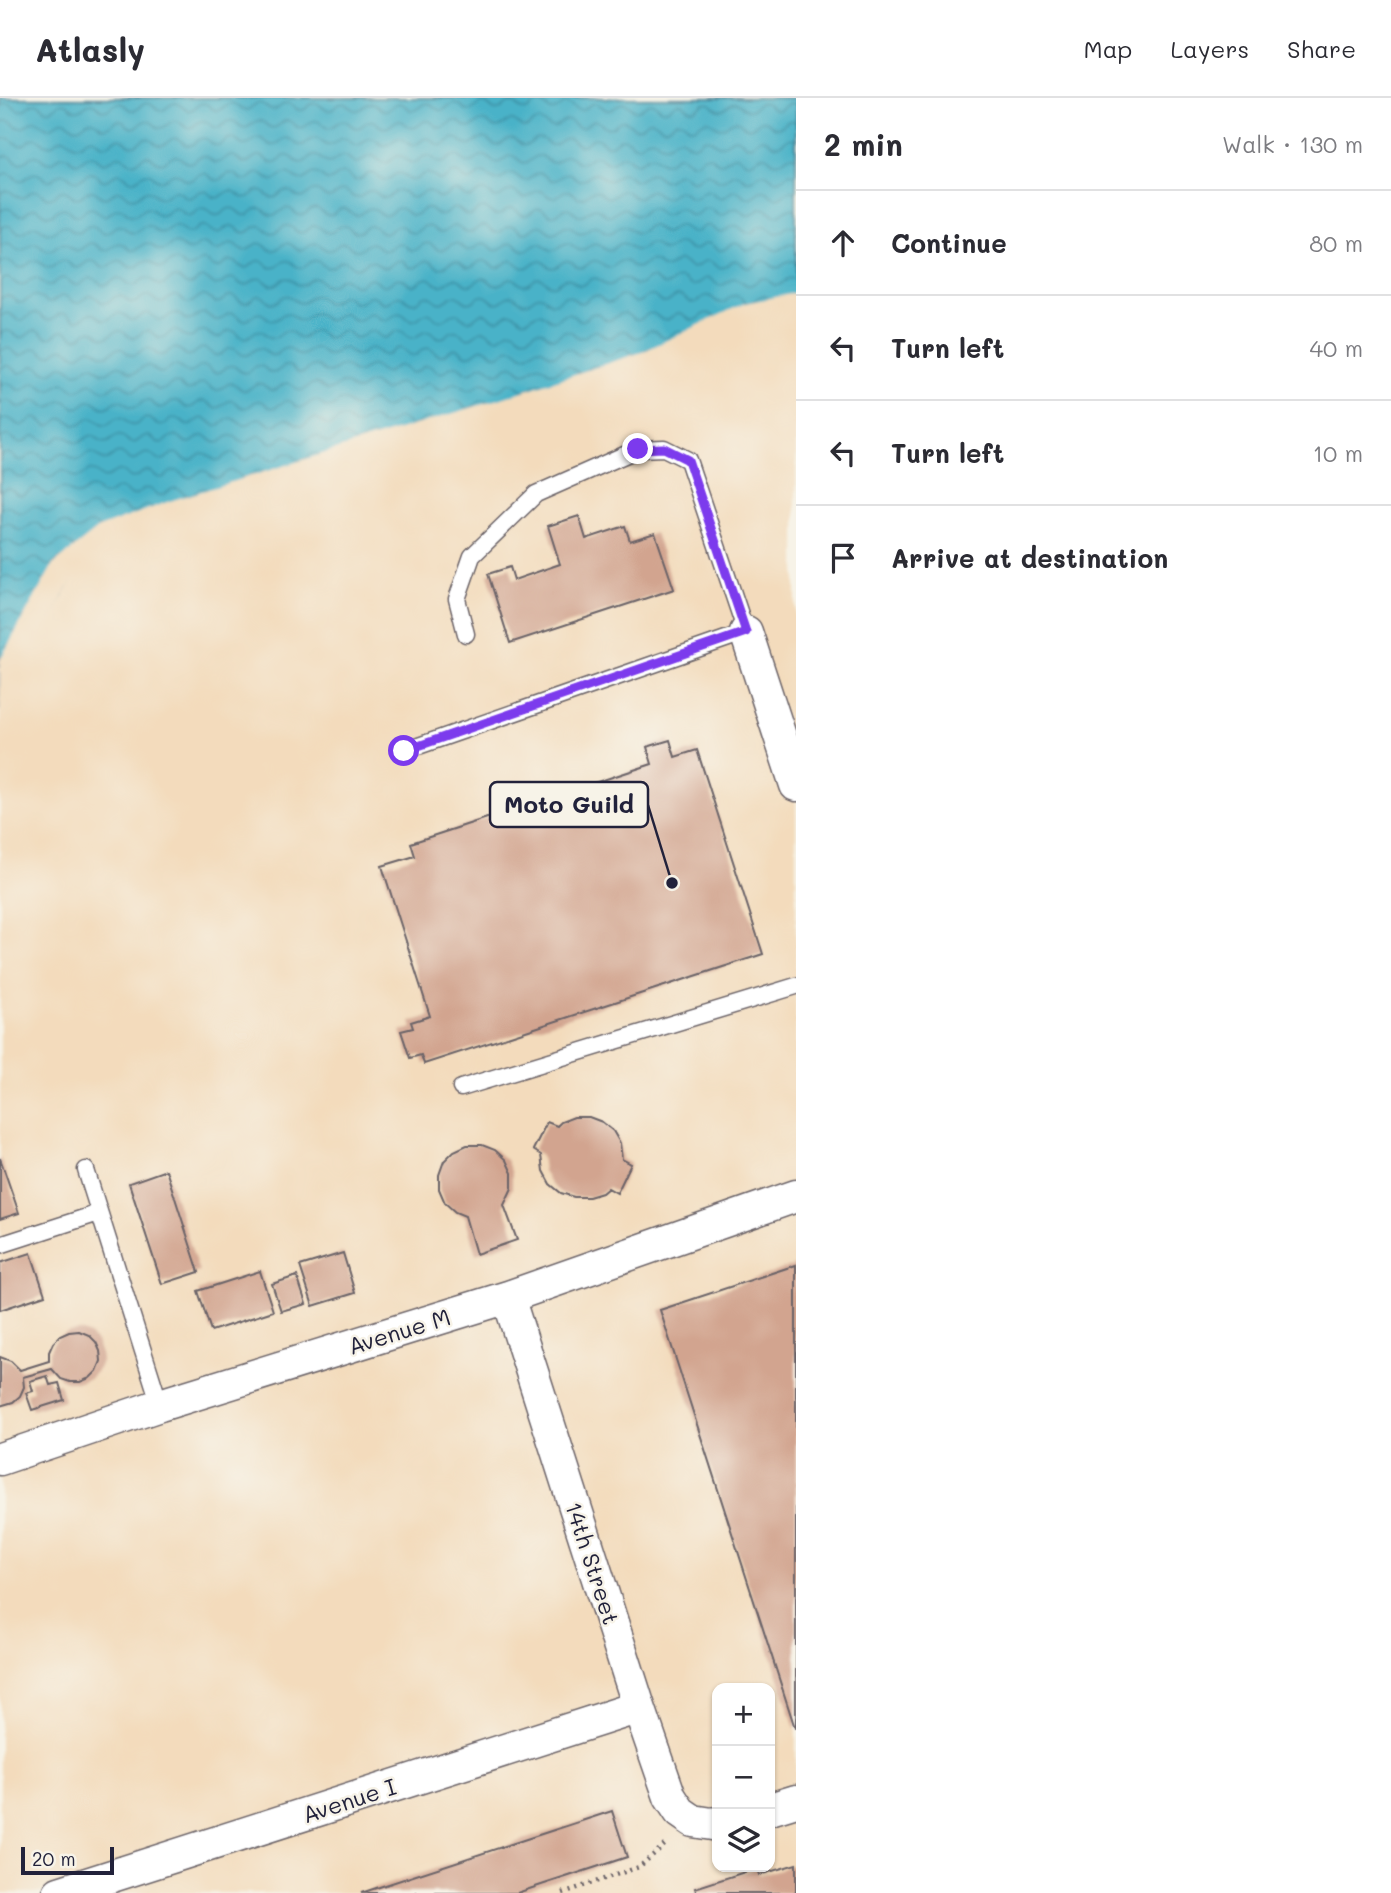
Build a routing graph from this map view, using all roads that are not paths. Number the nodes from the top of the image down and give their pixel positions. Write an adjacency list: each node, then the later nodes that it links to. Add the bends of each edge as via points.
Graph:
1 (746, 632): 2 (lane, via 688,460 664,448 638,449 536,494 472,556 457,599); 3 (lane); 4 (street)
2 (466, 634)
3 (404, 751)
4 (796, 785)
5 (796, 986): 6 (lane)
6 (461, 1088)
7 (86, 1170): 9 (lane)
8 (796, 1196): 11 (street, Avenue M)
9 (99, 1213): 10 (lane); 12 (lane)
10 (0, 1245)
11 (508, 1297): 12 (street, Avenue M); 14 (street, 14th Street)
12 (160, 1405): 13 (street, Avenue M)
13 (0, 1459)
14 (639, 1707): 17 (street, 14th Street, via 670,1797 680,1812); 18 (street, Avenue I)
15 (796, 1801): 16 (street)
16 (775, 1807)
17 (705, 1822)
18 (58, 1893)

